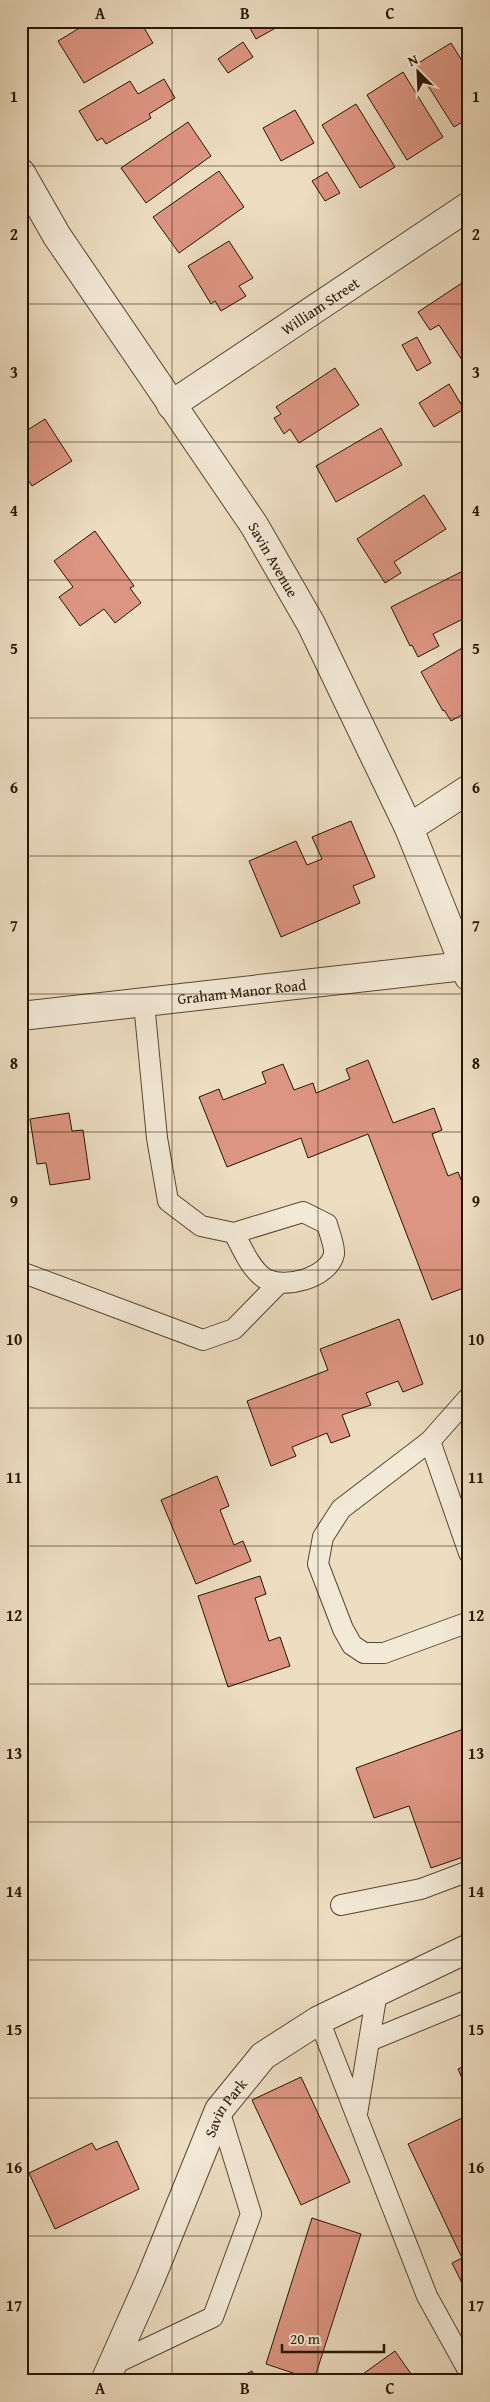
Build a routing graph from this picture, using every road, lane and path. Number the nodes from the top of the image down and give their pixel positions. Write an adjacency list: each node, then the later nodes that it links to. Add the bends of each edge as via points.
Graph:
1 (21, 174): 3 (street, Savin Avenue)
2 (469, 206): 3 (street, William Street)
3 (170, 406): 5 (street, Savin Avenue, via 254,525 312,624)
4 (469, 789): 5 (street)
5 (409, 828): 6 (street, Savin Avenue)
6 (466, 972): 7 (street, Graham Manor Road)
7 (144, 1003): 8 (street, Graham Manor Road); 9 (lane, via 157,1138 168,1201 200,1226)
8 (21, 1016)
9 (234, 1233): 11 (lane, via 248,1260 264,1278); 11 (lane, via 303,1212 327,1224 334,1252 331,1263 315,1275)
10 (21, 1272): 11 (lane, via 202,1340 234,1329)
11 (279, 1283)
12 (469, 1397): 13 (lane)
13 (430, 1441): 14 (lane); 15 (lane, via 340,1509 323,1537 318,1564 343,1629 352,1644 364,1653 384,1653)
14 (469, 1553)
15 (469, 1622)
16 (469, 1871): 17 (lane, via 421,1889)
17 (341, 1905)
18 (469, 1948): 19 (street, Savin Park)
19 (376, 1992): 21 (street, Savin Park); 22 (lane)
20 (469, 2000): 22 (lane)
21 (320, 2020): 23 (street, Savin Park, via 263,2056); 24 (lane)
22 (369, 2041): 24 (lane)
23 (219, 2110): 26 (street, Savin Park); 26 (lane, via 251,2214 213,2317)
24 (357, 2115): 25 (lane, via 428,2296)
25 (469, 2372)
26 (109, 2373)

